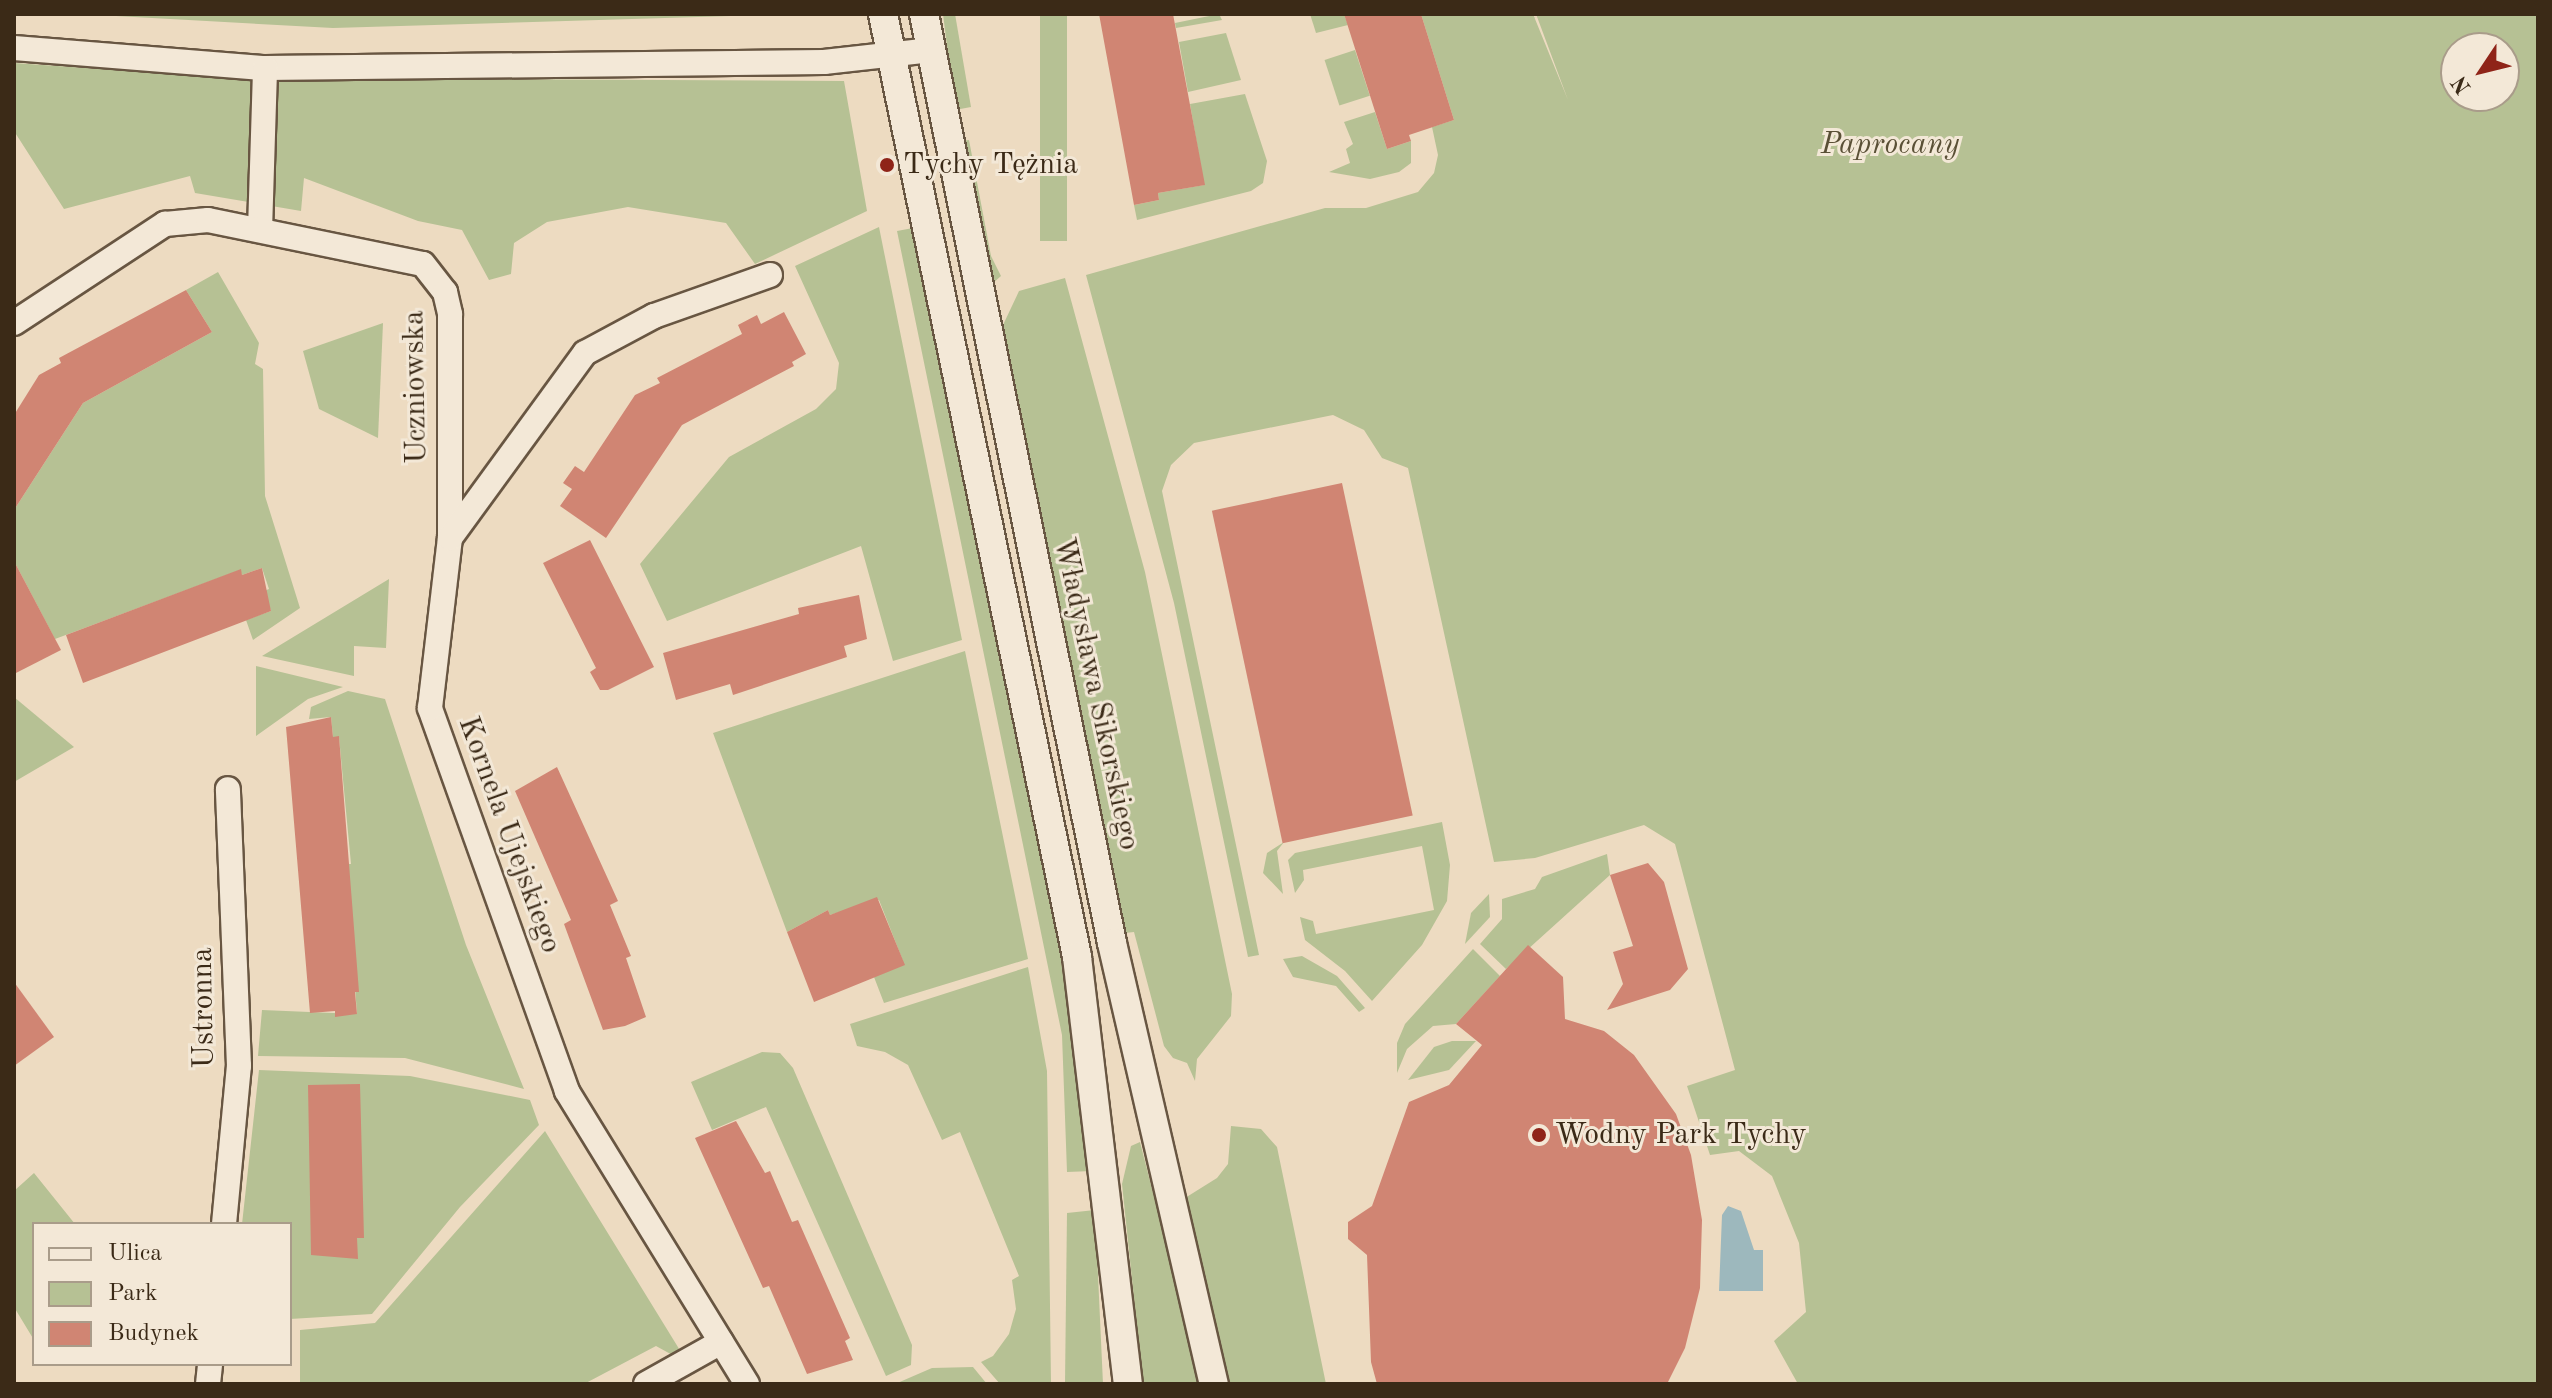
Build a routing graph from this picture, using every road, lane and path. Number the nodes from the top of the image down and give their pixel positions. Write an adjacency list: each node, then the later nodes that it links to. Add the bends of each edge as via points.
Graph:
1 (883, 14): 5 (street)
2 (924, 14): 4 (street, Władysława Sikorskiego)
3 (14, 48): 6 (street)
4 (931, 50): 5 (street); 17 (street, Władysława Sikorskiego, via 1112,943)
5 (892, 55): 6 (street, via 824,62); 16 (street, via 1077,957)
6 (265, 68): 7 (street)
7 (260, 230): 9 (street, Uczniowska, via 208,220 165,224); 10 (street, Uczniowska, via 408,258 437,278 450,314)
8 (770, 275): 10 (street, Kornela Ujejskiego, via 654,316 585,353)
9 (14, 323)
10 (450, 538): 13 (street, Kornela Ujejskiego, via 430,708 567,1091)
11 (228, 789): 12 (street, Ustronna, via 239,1066)
12 (224, 1222)
13 (721, 1342): 14 (street); 15 (street, Kornela Ujejskiego)
14 (646, 1384)
15 (747, 1384)
16 (1128, 1384)
17 (1214, 1384)

